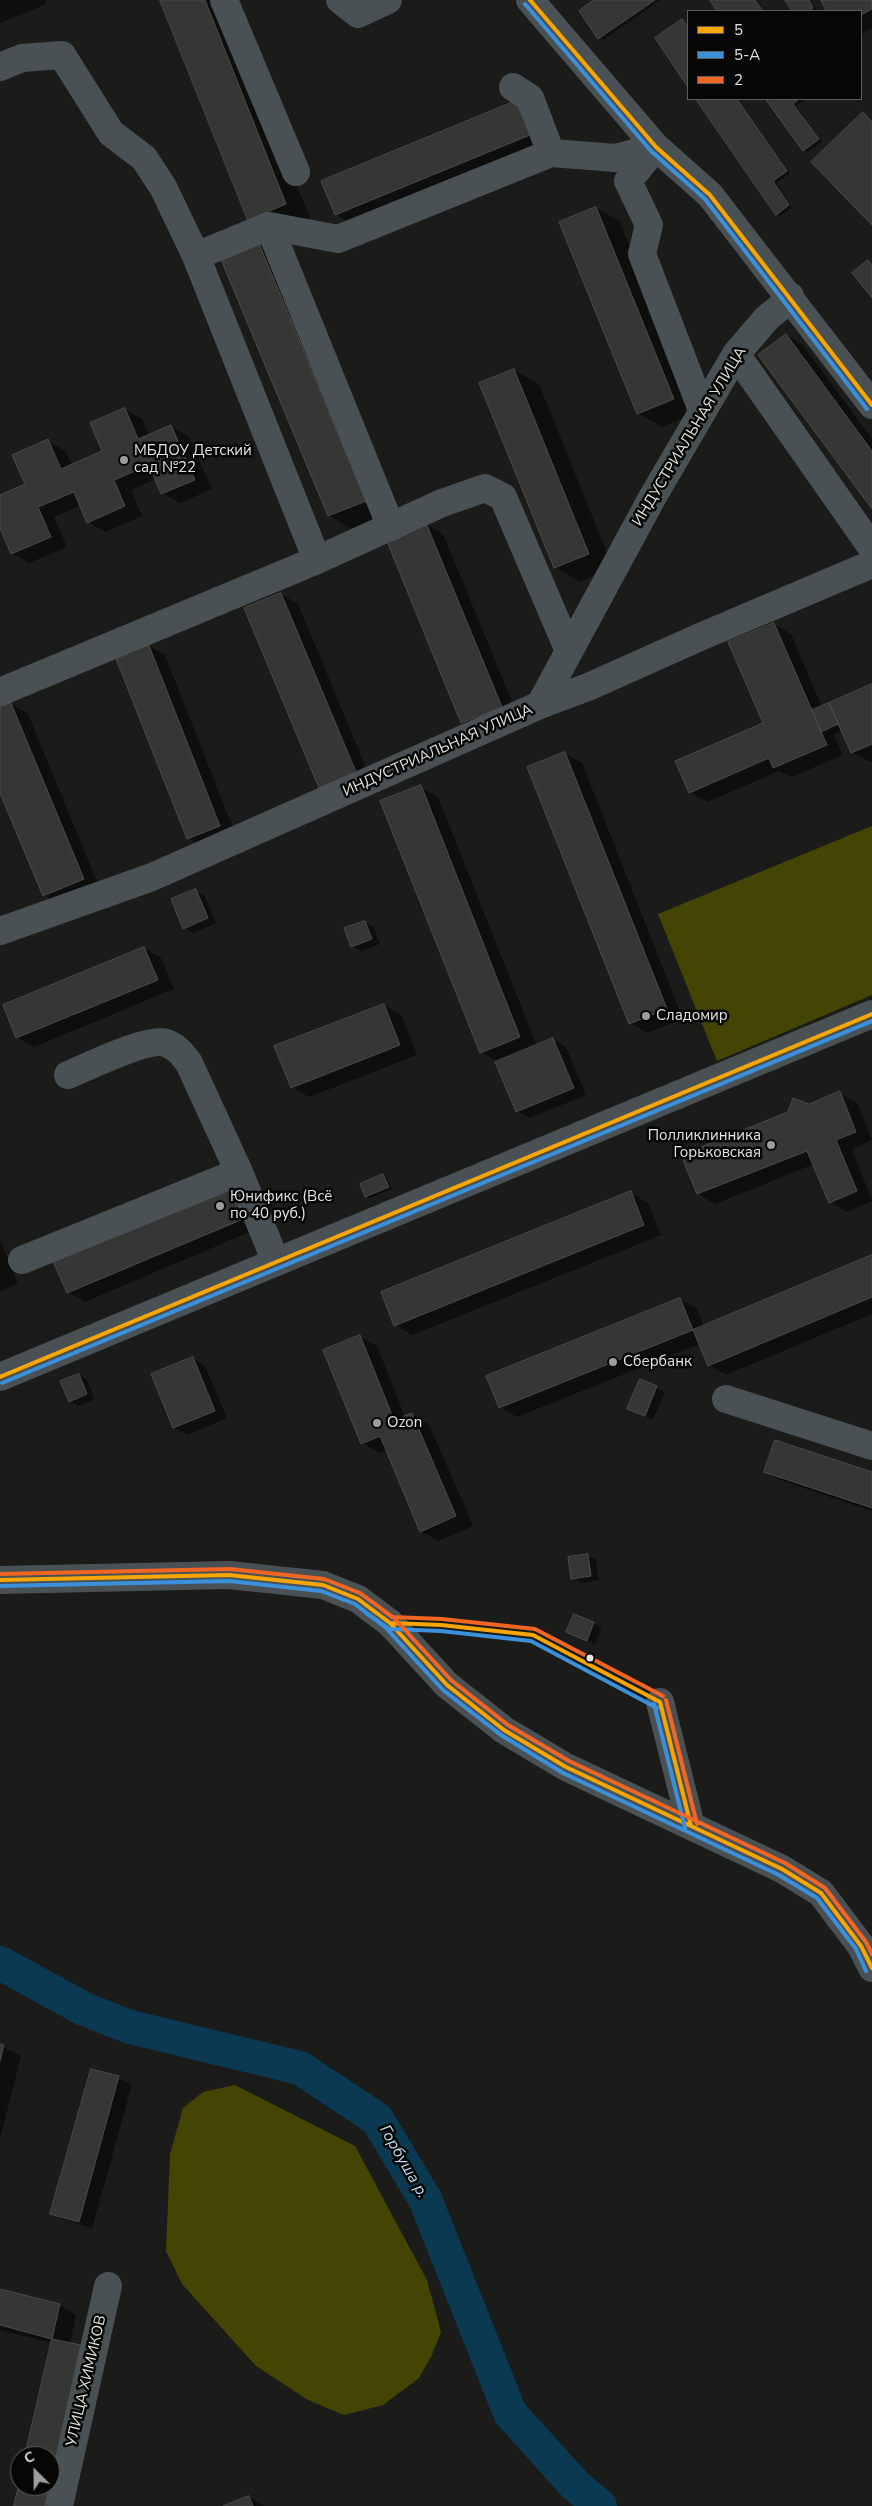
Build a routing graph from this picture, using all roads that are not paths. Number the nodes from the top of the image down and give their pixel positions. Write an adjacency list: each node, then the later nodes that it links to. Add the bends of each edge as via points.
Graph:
1 (224, 0): 9 (street)
2 (340, 0): 3 (street, via 358,14)
3 (388, 0)
4 (530, 0): 7 (street)
5 (0, 66): 11 (street, via 22,58 62,55 111,134 144,158)
6 (513, 87): 8 (street, via 530,98)
7 (656, 148): 8 (street, via 616,158); 12 (street, via 710,195); 15 (street, via 628,181 649,225 642,254)
8 (551, 153): 10 (street, via 338,239)
9 (296, 172)
10 (269, 226): 11 (street); 16 (street)
11 (196, 256): 18 (street)
12 (790, 296): 13 (street, ИНДУСТРИАЛЬНАЯ УЛИЦА); 14 (street)
13 (736, 354): 15 (street, ИНДУСТРИАЛЬНАЯ УЛИЦА); 17 (street)
14 (872, 405)
15 (702, 410): 20 (street, ИНДУСТРИАЛЬНАЯ УЛИЦА)
16 (391, 527): 18 (street); 20 (street, via 442,503 485,488 503,497)
17 (872, 548)
18 (317, 560): 21 (street)
19 (872, 564): 22 (street)
20 (569, 651): 22 (street, ИНДУСТРИАЛЬНАЯ УЛИЦА)
21 (0, 692)
22 (540, 706): 23 (street, ИНДУСТРИАЛЬНАЯ УЛИЦА, via 152,877)
23 (0, 931)
24 (872, 1014): 28 (street)
25 (68, 1075): 26 (street, via 143,1044 164,1042 179,1049 189,1063)
26 (239, 1172): 27 (street); 28 (street)
27 (22, 1260)
28 (276, 1262): 29 (street)
29 (0, 1377)
30 (726, 1400): 31 (street)
31 (872, 1446)
32 (0, 1580): 34 (street, via 229,1575 323,1585 358,1598 390,1623 447,1685 504,1730 566,1767)
33 (660, 1702): 34 (street)
34 (691, 1826): 35 (street, via 782,1869 821,1893 861,1946)
35 (872, 1968)
36 (108, 2286): 37 (street, УЛИЦА ХИМИКОВ)
37 (59, 2506)

